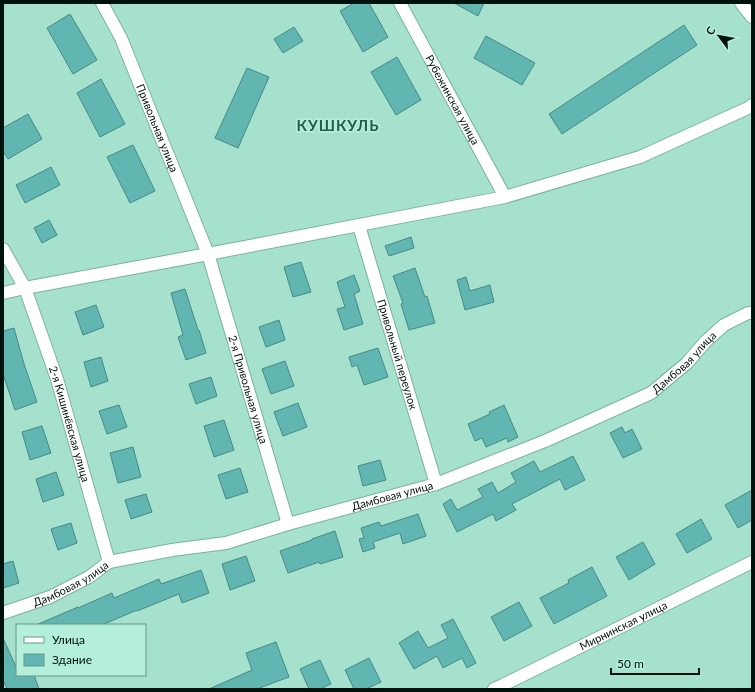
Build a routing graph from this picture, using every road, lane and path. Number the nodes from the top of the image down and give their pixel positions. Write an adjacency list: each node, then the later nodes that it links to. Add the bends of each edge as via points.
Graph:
1 (102, 3): 9 (street, Привольная улица, via 121,38)
2 (400, 3): 6 (street, Рубежинская улица)
3 (741, 3): 4 (street)
4 (752, 17)
5 (752, 105): 6 (street, via 640,157)
6 (505, 197): 7 (street)
7 (359, 226): 9 (street); 13 (street, Привольный переулок)
8 (3, 249): 10 (street, 2-я Кишинёвская улица)
9 (208, 254): 10 (street); 14 (street, 2-я Привольная улица)
10 (25, 288): 11 (street); 15 (street, 2-я Кишинёвская улица, via 57,379)
11 (3, 293)
12 (752, 313): 13 (street, Дамбовая улица, via 724,325 687,363 651,392 545,441)
13 (436, 484): 14 (street, Дамбовая улица)
14 (288, 524): 15 (street, Дамбовая улица, via 226,543)
15 (109, 562): 17 (street, Дамбовая улица, via 89,577 50,597)
16 (752, 562): 18 (street, Мирнинская улица)
17 (3, 613)
18 (494, 689)

